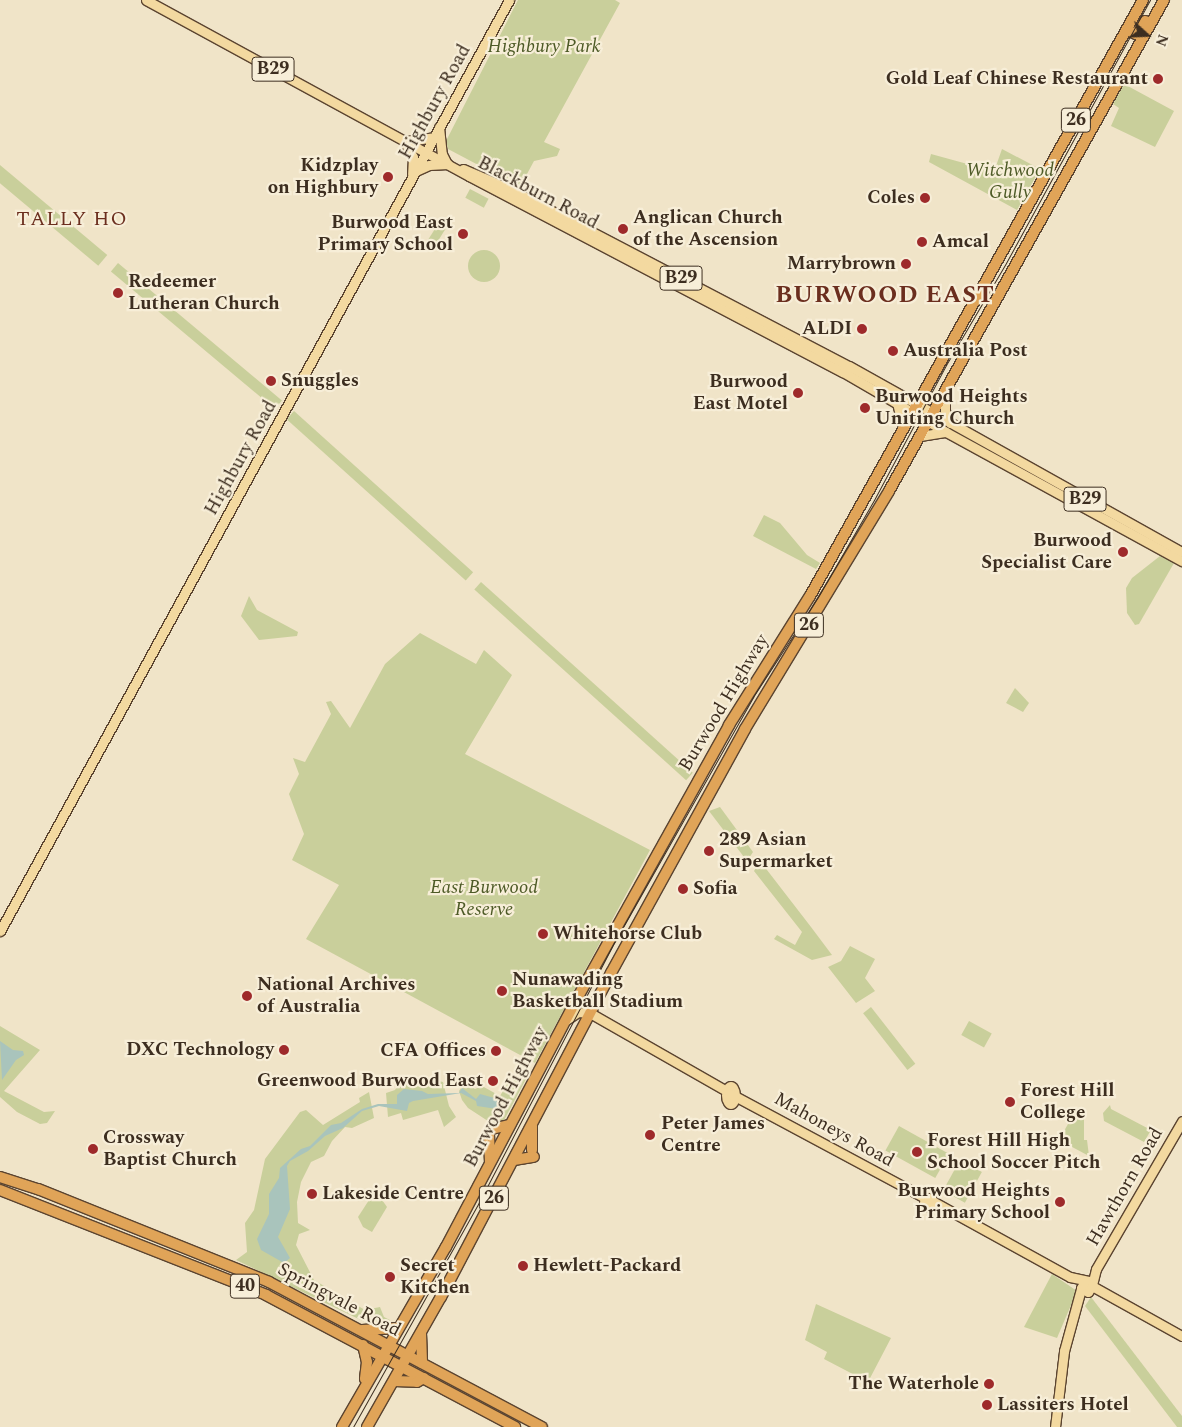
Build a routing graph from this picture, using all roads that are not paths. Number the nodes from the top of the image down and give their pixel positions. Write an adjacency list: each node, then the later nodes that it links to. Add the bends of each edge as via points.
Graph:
1 (146, 0): 8 (main road, Blackburn Road / B29)
2 (509, 0): 6 (main road, Highbury Road)
3 (1143, 0): 5 (highway, Burwood Highway / 26)
4 (1162, 0): 5 (highway, via 1137,33 1134,35); 13 (highway, Burwood Highway / 26)
5 (1127, 30): 12 (highway, Burwood Highway / 26)
6 (439, 127): 7 (main road, Highbury Road); 10 (main road, via 442,154)
7 (434, 137): 8 (main road, via 416,142); 9 (main road, Highbury Road)
8 (402, 140): 9 (main road, Blackburn Road / B29); 11 (main road, via 413,157)
9 (426, 152): 10 (main road, Blackburn Road / B29); 11 (main road, Highbury Road)
10 (449, 163): 11 (main road, via 429,166); 14 (main road, Blackburn Road / B29, via 485,177)
11 (414, 174): 32 (main road, Highbury Road)
12 (1014, 232): 13 (highway); 16 (highway, Burwood Highway / 26)
13 (1030, 239): 17 (highway, Burwood Highway / 26)
14 (791, 341): 15 (main road, Blackburn Road / B29); 18 (main road, Blackburn Road / B29)
15 (899, 393): 16 (main road); 19 (main road, Blackburn Road / B29)
16 (922, 393): 19 (highway, Burwood Highway / 26)
17 (945, 393): 20 (highway, Burwood Highway / 26); 21 (main road, via 945,411)
18 (897, 404): 19 (main road, Blackburn Road / B29); 22 (main road)
19 (913, 407): 20 (main road, Blackburn Road / B29); 22 (highway, Burwood Highway / 26)
20 (931, 418): 21 (main road, Blackburn Road / B29); 23 (main road, Blackburn Road / B29); 24 (highway, Burwood Highway / 26)
21 (950, 423): 25 (main road, Blackburn Road / B29)
22 (903, 427): 29 (highway, Burwood Highway / 26)
23 (946, 432): 24 (main road); 25 (main road, Blackburn Road / B29)
24 (920, 436): 26 (highway, Burwood Highway / 26)
25 (1101, 512): 27 (main road, Blackburn Road / B29); 28 (main road, Blackburn Road / B29)
26 (863, 538): 29 (highway, via 852,536); 30 (highway, Burwood Highway / 26, via 745,729)
27 (1182, 552)
28 (1182, 561)
29 (828, 564): 31 (highway, Burwood Highway / 26, via 737,710)
30 (677, 854): 31 (highway, via 665,851); 33 (highway, Burwood Highway / 26)
31 (656, 857): 34 (highway, Burwood Highway / 26)
32 (0, 931)
33 (588, 1017): 34 (main road, via 578,1012); 36 (highway, Burwood Highway / 26); 43 (main road, Mahoneys Road, via 608,1024 730,1090 929,1203)
34 (565, 1020): 37 (highway, Burwood Highway / 26)
35 (1182, 1121): 43 (main road, Hawthorn Road)
36 (532, 1122): 38 (highway, Burwood Highway / 26); 38 (highway, via 533,1154)
37 (510, 1125): 39 (highway, Burwood Highway / 26); 39 (highway, via 491,1132)
38 (514, 1160): 47 (highway, Burwood Highway / 26)
39 (490, 1166): 45 (highway, Burwood Highway / 26)
40 (0, 1177): 42 (highway, Springvale Road / 40, via 38,1189)
41 (0, 1190): 44 (highway, Springvale Road / 40)
42 (273, 1284): 44 (highway, via 278,1293); 46 (highway, Springvale Road / 40)
43 (1087, 1287): 48 (main road, Mahoneys Road); 62 (main road, Hawthorn Road, via 1065,1344)
44 (277, 1300): 49 (highway, Springvale Road / 40)
45 (398, 1328): 46 (highway); 50 (highway, Burwood Highway / 26)
46 (361, 1330): 50 (highway, Springvale Road / 40)
47 (421, 1333): 52 (highway, Burwood Highway / 26); 53 (highway)
48 (1182, 1336)
49 (363, 1345): 51 (highway, Springvale Road / 40); 57 (highway, via 367,1362)
50 (388, 1345): 51 (highway, Burwood Highway / 26); 52 (highway, Springvale Road / 40)
51 (382, 1356): 54 (highway, Springvale Road / 40); 57 (highway, Burwood Highway / 26)
52 (409, 1356): 53 (highway, Springvale Road / 40); 54 (highway, Burwood Highway / 26)
53 (422, 1363): 61 (highway, Springvale Road / 40)
54 (402, 1367): 55 (highway, Springvale Road / 40); 56 (highway, Burwood Highway / 26)
55 (424, 1378): 56 (highway, via 417,1382); 60 (highway, Springvale Road / 40)
56 (394, 1381): 59 (highway, Burwood Highway / 26)
57 (363, 1387): 58 (highway, Burwood Highway / 26)
58 (342, 1427)
59 (368, 1427)
60 (515, 1427)
61 (542, 1427)
62 (1055, 1427)

